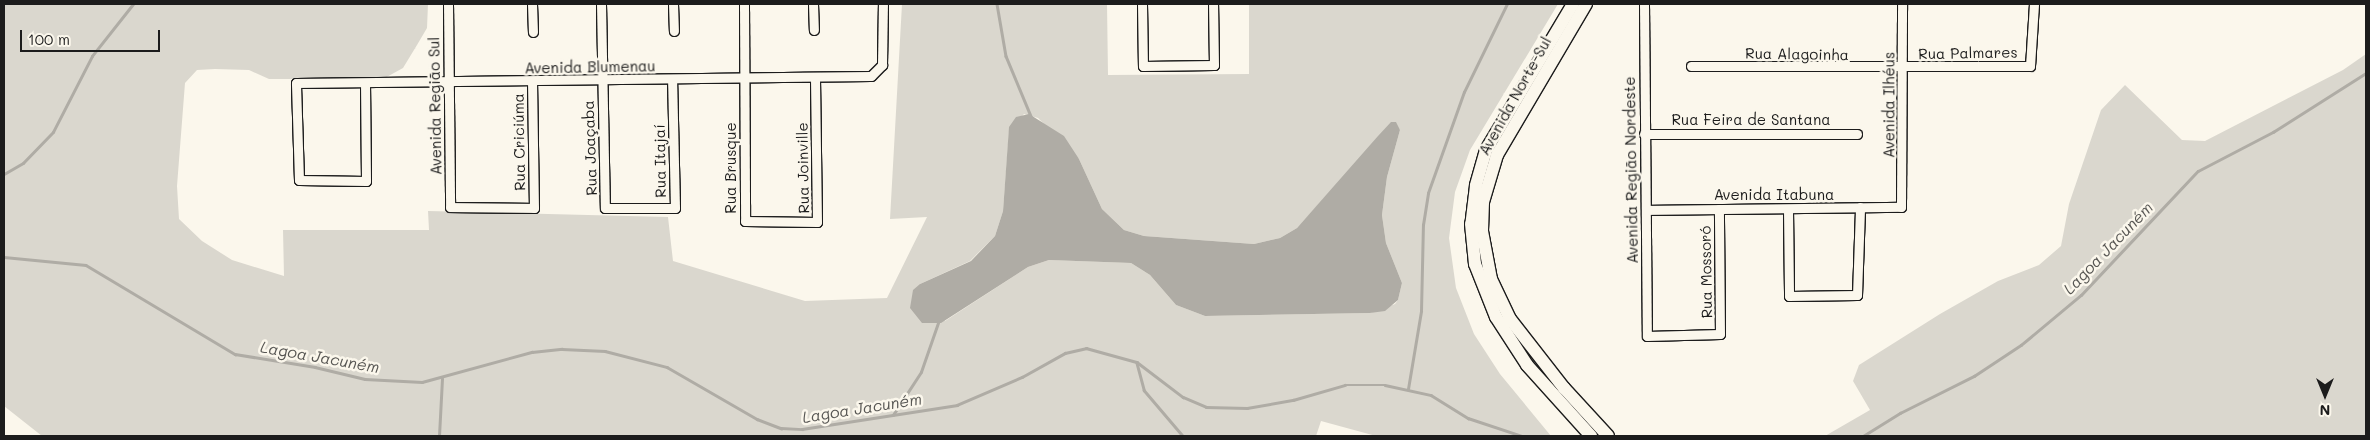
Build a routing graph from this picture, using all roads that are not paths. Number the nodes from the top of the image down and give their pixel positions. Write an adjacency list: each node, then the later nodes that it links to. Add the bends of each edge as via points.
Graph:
1 (448, 4): 26 (street, Avenida Região Sul)
2 (532, 4): 17 (street)
3 (601, 4): 23 (street)
4 (673, 4): 16 (street)
5 (744, 4): 21 (street)
6 (813, 4): 15 (street)
7 (883, 4): 20 (street, Avenida Blumenau, via 882,65 877,73 871,76)
8 (1142, 4): 9 (street, via 1143,66 1214,65)
9 (1213, 4)
10 (1572, 4): 38 (main road, Avenida Norte-Sul, via 1486,150 1476,186 1471,224 1475,264 1496,318 1527,365)
11 (1586, 4): 39 (main road, Avenida Norte-Sul, via 1498,156 1484,202 1482,231 1491,279 1510,319 1564,388)
12 (1644, 4): 27 (street, Avenida Região Nordeste)
13 (1902, 4): 19 (street, Avenida Ilhéus)
14 (2034, 4): 19 (street, Rua Palmares, via 2030,66)
15 (814, 30)
16 (674, 31)
17 (532, 32)
18 (1691, 66): 19 (street, Rua Alagoinha)
19 (1903, 68): 31 (street, Avenida Ilhéus)
20 (815, 77): 21 (street, Avenida Blumenau); 36 (street, Rua Joinville, via 817,222)
21 (745, 78): 22 (street, Avenida Blumenau); 36 (street, Rua Brusque, via 745,221)
22 (672, 79): 23 (street, Avenida Blumenau); 32 (street, Rua Itajaí, via 675,208)
23 (601, 80): 24 (street, Avenida Blumenau); 32 (street, Rua Joaçaba, via 605,208)
24 (532, 82): 26 (street, Avenida Blumenau); 29 (street, Rua Criciúma, via 534,208)
25 (365, 83): 25 (street, Avenida Blumenau, via 366,182 299,180 296,83); 26 (street, Avenida Blumenau)
26 (449, 84): 29 (street, Avenida Região Sul)
27 (1644, 134): 28 (street, Rua Feira de Santana); 34 (street, Avenida Região Nordeste)
28 (1857, 134)
29 (450, 207)
30 (1860, 207): 31 (street, Avenida Itabuna); 35 (street, Avenida Itabuna); 35 (street, via 1857,295 1789,296)
31 (1901, 207)
32 (641, 208)
33 (1719, 209): 34 (street, Avenida Itabuna); 35 (street, Avenida Itabuna); 37 (street, Rua Mossoró, via 1720,334)
34 (1646, 210): 37 (street, Avenida Região Nordeste)
35 (1788, 210)
36 (781, 223)
37 (1647, 336)
38 (1591, 436)
39 (1608, 436)

